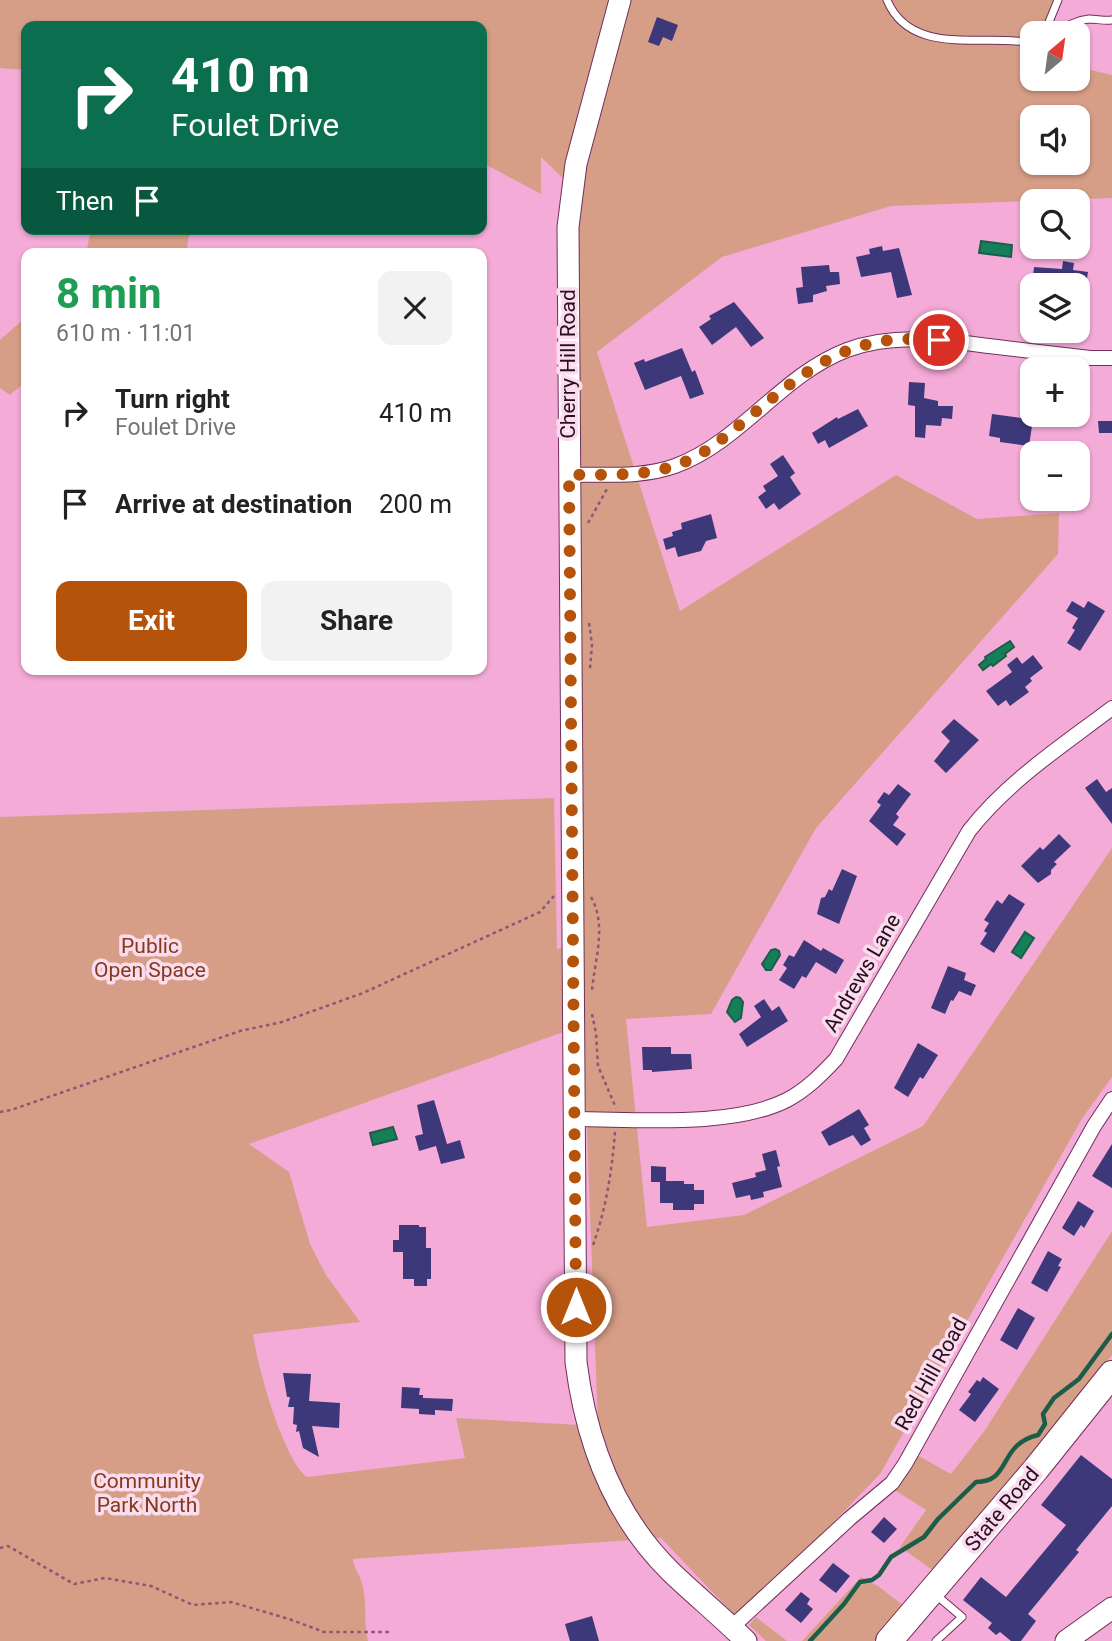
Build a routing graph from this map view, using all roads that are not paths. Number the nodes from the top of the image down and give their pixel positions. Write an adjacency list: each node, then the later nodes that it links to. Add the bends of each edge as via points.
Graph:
1 (620, 0): 9 (street, Cherry Hill Road, via 571,193)
2 (887, 0): 7 (lane, via 891,9 923,36)
3 (1058, 0): 5 (lane)
4 (1112, 20): 6 (lane)
5 (1049, 21)
6 (1081, 21)
7 (1020, 41)
8 (1112, 358): 9 (street, via 923,338 875,342 837,354 803,373 696,457 653,472)
9 (569, 475): 12 (street, Cherry Hill Road)
10 (1112, 708): 12 (street, Andrews Lane, via 986,809 836,1059 806,1088 769,1108 739,1115)
11 (1112, 1099): 16 (street, Red Hill Road, via 892,1483 849,1520)
12 (575, 1119): 16 (street, Cherry Hill Road, via 576,1362 588,1431 614,1495 632,1525 670,1571)
13 (1112, 1374): 14 (highway, State Road)
14 (932, 1592): 17 (highway, State Road); 18 (lane, via 962,1617)
15 (1112, 1608): 19 (street)
16 (739, 1634)
17 (889, 1641)
18 (936, 1641)
19 (1066, 1641)

